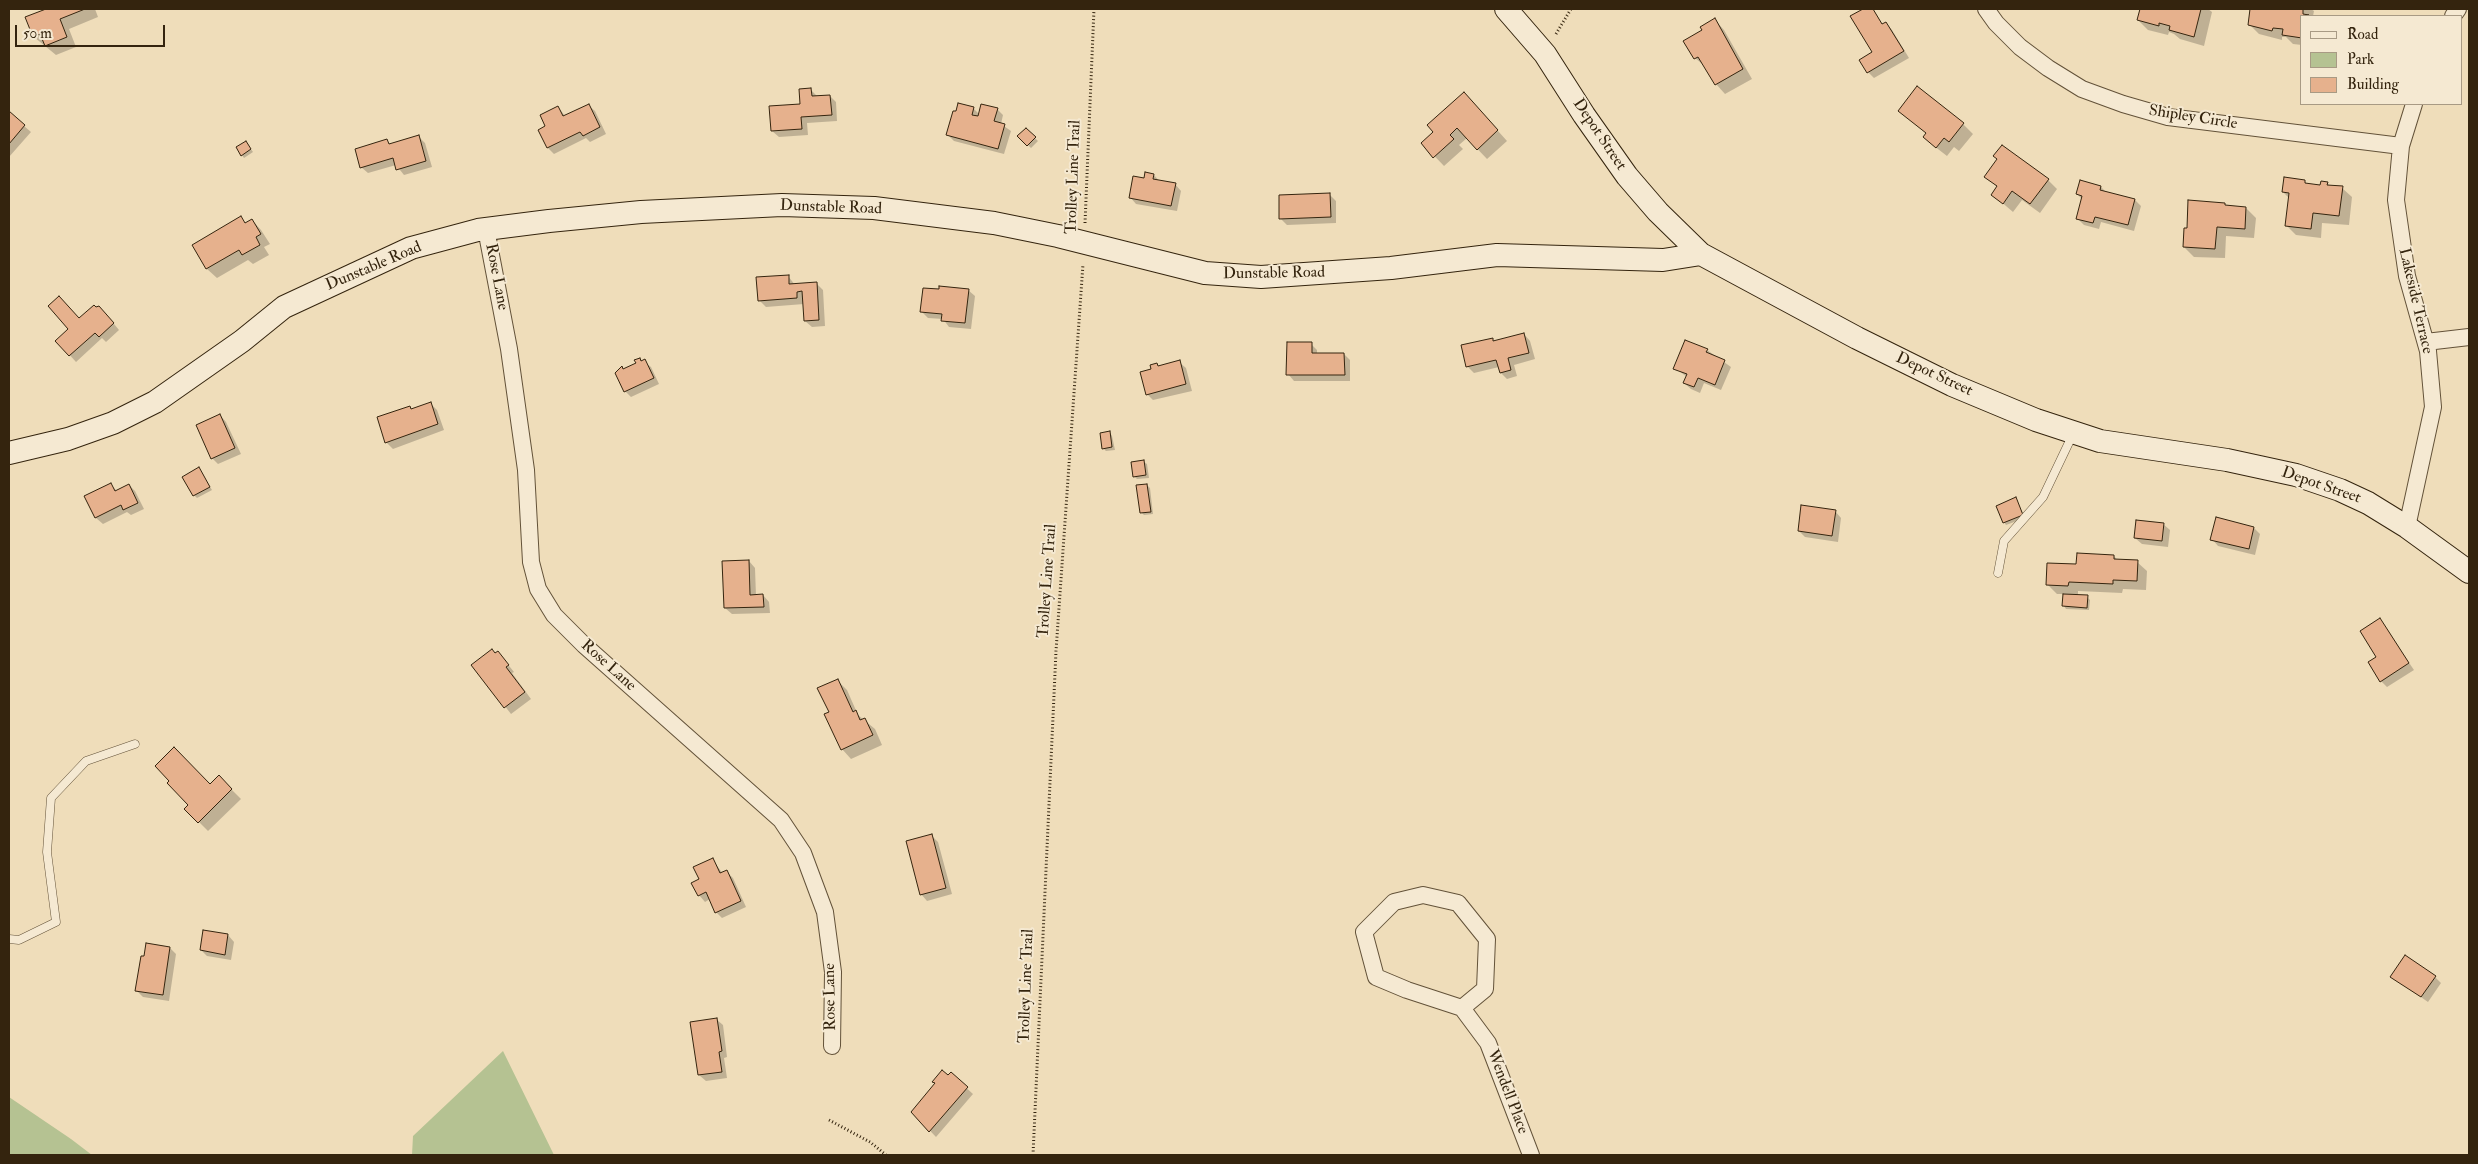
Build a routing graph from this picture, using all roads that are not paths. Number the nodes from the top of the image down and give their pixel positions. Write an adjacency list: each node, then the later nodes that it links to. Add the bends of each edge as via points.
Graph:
1 (1506, 9): 6 (street, Depot Street, via 1545,54 1627,176)
2 (1986, 9): 4 (street, Shipley Circle, via 2020,47 2048,68 2082,89 2123,104 2168,117)
3 (2414, 105): 4 (street, Lakeside Terrace)
4 (2401, 146): 8 (street, Lakeside Terrace, via 2396,200 2400,235 2407,276)
5 (486, 229): 6 (street, Dunstable Road, via 641,212 782,205 874,208 994,223 1205,274 1261,277 1497,255 1664,260); 10 (street, Dunstable Road, via 411,248 284,307 155,402 113,423 68,439); 17 (street, Rose Lane, via 511,358 526,470 531,562 538,589 554,614 584,645 781,820 803,853 825,912 833,972)
6 (1701, 254): 9 (street, Depot Street, via 1952,385)
7 (2469, 337): 8 (street)
8 (2426, 342): 11 (street, Lakeside Terrace, via 2433,407)
9 (2073, 433): 11 (street, Depot Street, via 2100,441 2227,460 2296,475 2368,503); 13 (lane, via 2043,497 2004,541)
10 (9, 453)
11 (2408, 527): 12 (street, Depot Street)
12 (2469, 572)
13 (1998, 574)
14 (135, 744): 15 (lane, via 86,761 51,798 48,852 56,922 19,940)
15 (9, 938)
16 (1462, 1008): 16 (street, via 1376,977 1364,932 1394,902 1423,895 1458,903 1487,939 1485,989); 18 (street, Wendell Place, via 1488,1043)
17 (832, 1046)
18 (1531, 1155)

